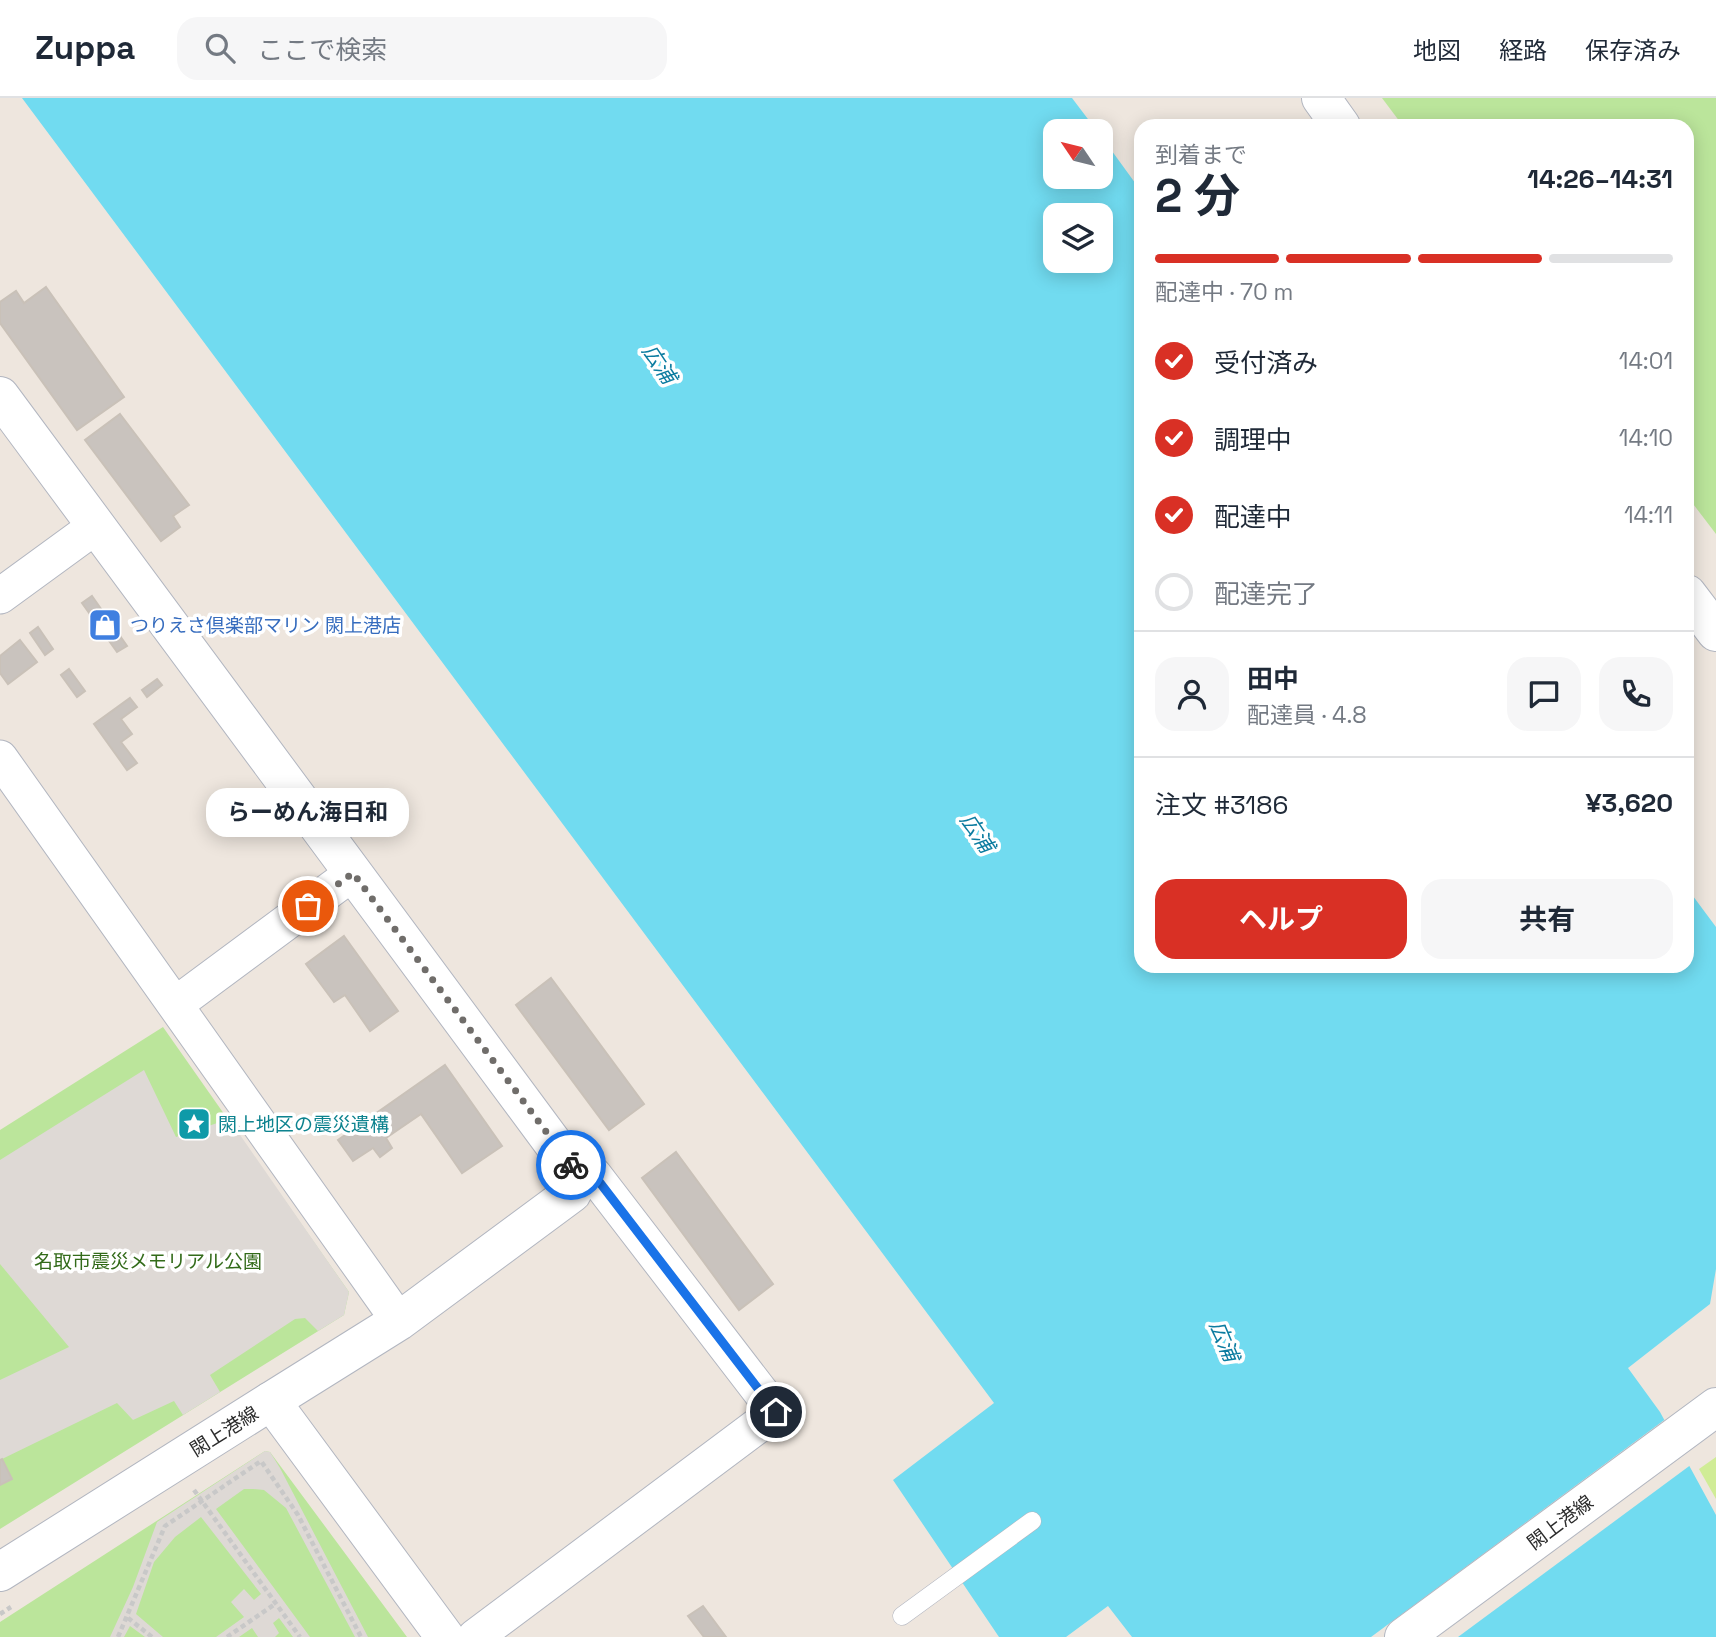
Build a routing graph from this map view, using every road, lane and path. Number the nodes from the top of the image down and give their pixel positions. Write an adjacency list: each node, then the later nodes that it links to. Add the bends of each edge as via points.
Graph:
1 (1321, 98): 2 (street)
2 (1336, 119)
3 (0, 396): 4 (street)
4 (96, 526): 5 (street); 9 (street)
5 (0, 596)
6 (1694, 603): 7 (street)
7 (1716, 632)
8 (0, 758): 10 (street)
9 (353, 873): 10 (street); 11 (street)
10 (176, 1004): 12 (street)
11 (578, 1177): 12 (street, via 572,1193); 31 (street, via 594,1175 776,1412)
12 (399, 1321): 13 (street)
13 (271, 1401): 20 (street, 閖上港線); 30 (street, 閖上港線)
14 (1716, 1407): 32 (street, 閖上港線)
15 (205, 1482): 16 (path)
16 (193, 1489): 17 (path); 18 (path)
17 (182, 1496)
18 (202, 1501): 21 (path); 24 (path, via 165,1526); 29 (path, via 261,1461 298,1515)
19 (1032, 1521): 23 (lane)
20 (11, 1586): 22 (path)
21 (275, 1604): 27 (path); 28 (path)
22 (0, 1614)
23 (901, 1616)
24 (128, 1618): 25 (path); 26 (path)
25 (118, 1637)
26 (152, 1637)
27 (227, 1637)
28 (300, 1637)
29 (361, 1637)
30 (445, 1637)
31 (475, 1637)
32 (1404, 1637)

